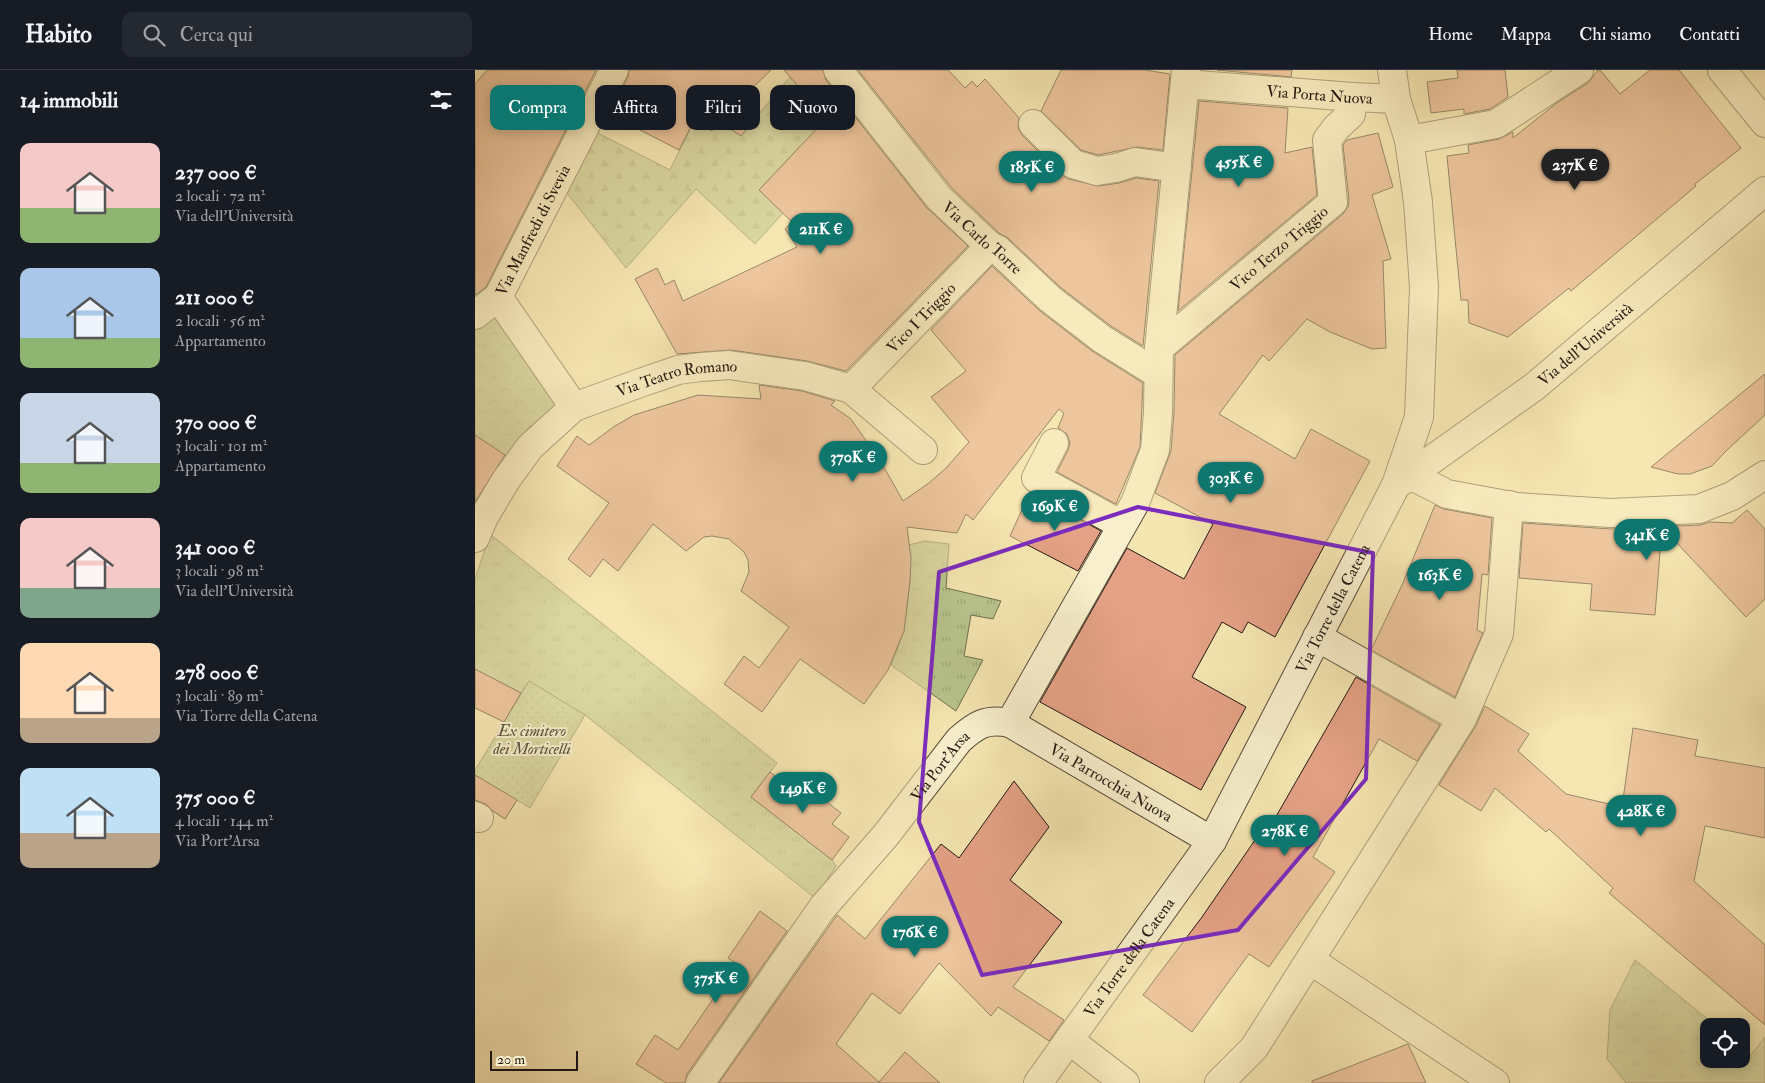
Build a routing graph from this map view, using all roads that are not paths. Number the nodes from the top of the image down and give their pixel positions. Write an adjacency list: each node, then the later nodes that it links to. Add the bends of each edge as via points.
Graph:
1 (614, 70): 15 (street, Via Manfredi di Svevia)
2 (838, 70): 14 (street, Via Carlo Torre, via 939,198)
3 (1392, 70): 8 (street, Via Torre della Catena)
4 (1579, 70): 11 (street, via 1496,124)
5 (1722, 70): 9 (street)
6 (1186, 77): 7 (street, Via Porta Nuova); 12 (street)
7 (1353, 97): 8 (street, Via Porta Nuova); 17 (street, Vico Terzo Triggio, via 1351,114 1327,140 1333,202)
8 (1396, 98): 11 (street, Via Torre della Catena)
9 (1765, 123)
10 (1033, 124): 12 (street, via 1073,164 1097,171 1135,162)
11 (1409, 140): 23 (street, Via Torre della Catena, via 1418,202 1424,287 1419,417)
12 (1177, 168): 17 (street)
13 (1765, 191): 23 (street, Via dell'Università, via 1534,387)
14 (990, 246): 17 (street, Via Carlo Torre, via 1102,339); 18 (street, Vico I Triggio)
15 (498, 297): 16 (street); 19 (street, Via Manfredi di Svevia)
16 (475, 315)
17 (1158, 361): 25 (street, via 1155,450 1135,503)
18 (851, 389): 19 (street, Via Teatro Romano, via 805,376 729,365 701,366 640,382); 21 (street, Via Teatro Romano)
19 (575, 407): 26 (street, Via Teatro Romano, via 530,447 506,480)
20 (1054, 443): 25 (street, via 1037,478)
21 (923, 450)
22 (1765, 475): 24 (street, via 1732,496 1699,509 1610,513)
23 (1403, 480): 24 (street, via 1447,494); 27 (street, Via Torre della Catena)
24 (1509, 506): 28 (street, via 1499,634)
25 (1122, 525): 29 (street)
26 (479, 528)
27 (1317, 637): 28 (street); 30 (street, Via Torre della Catena)
28 (1462, 718): 31 (street)
29 (1010, 723): 30 (street, Via Parrocchia Nuova); 33 (street, Via Port'Arsa, via 985,722 959,740 886,835 823,907)
30 (1212, 841): 32 (street, Via Torre della Catena)
31 (1310, 960): 36 (street, via 1254,1048); 37 (street)
32 (1069, 1040): 34 (street, Via Torre della Catena); 35 (street)
33 (700, 1083)
34 (1038, 1083)
35 (1125, 1083)
36 (1219, 1083)
37 (1495, 1083)

